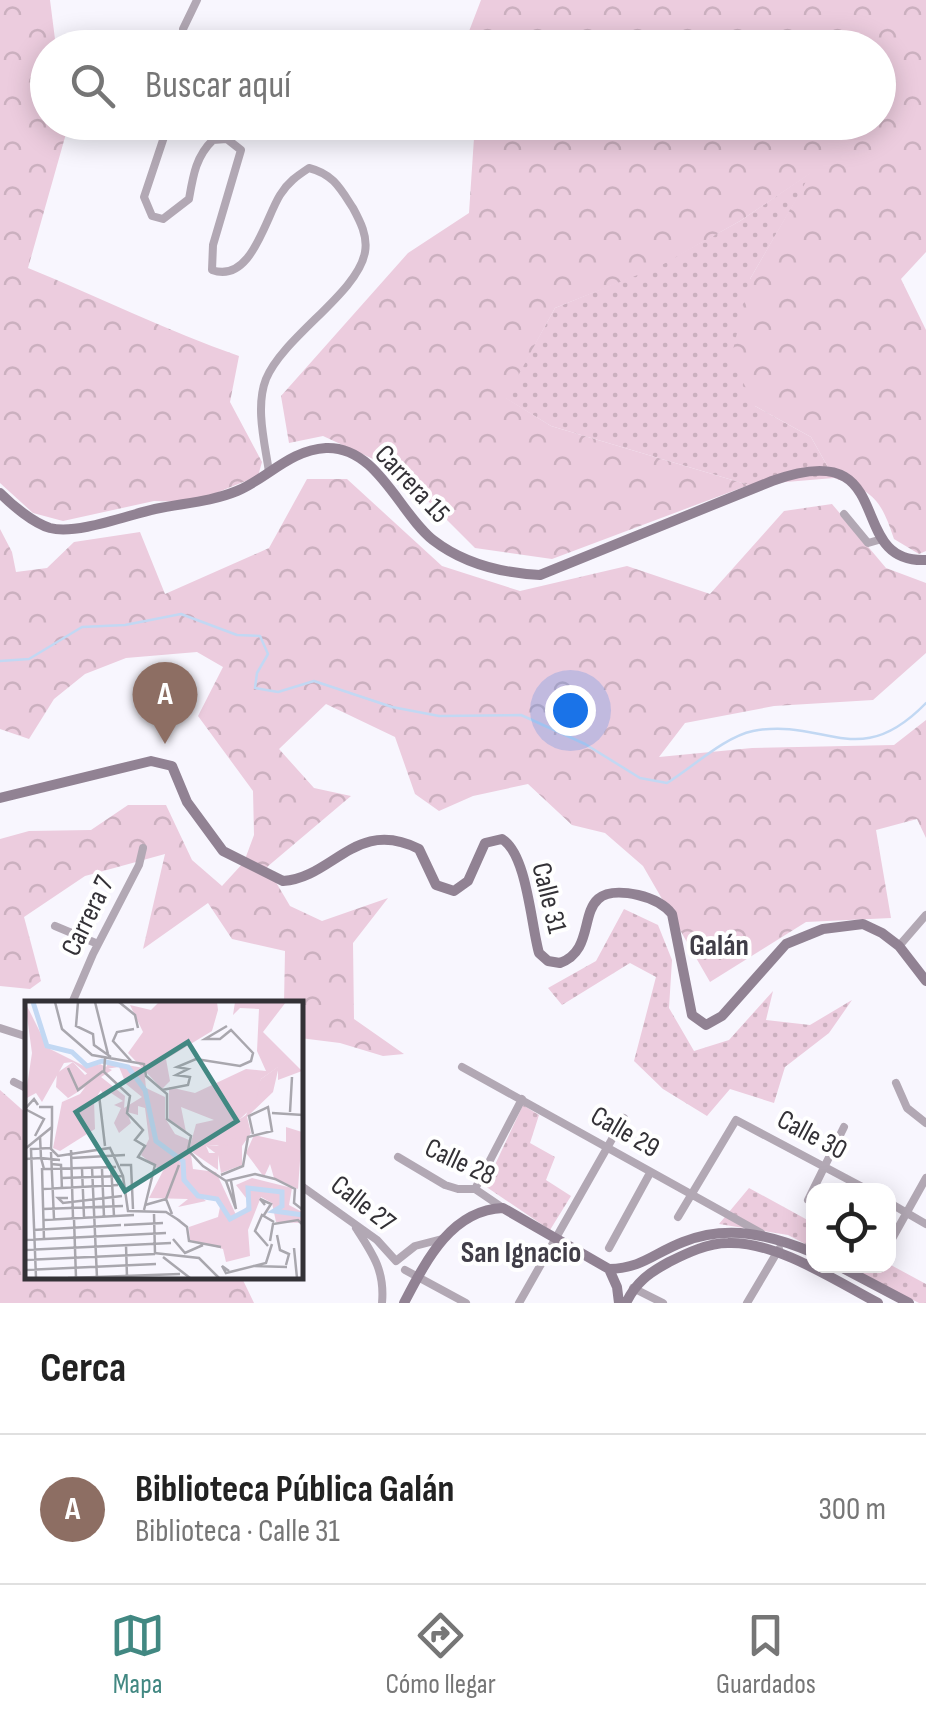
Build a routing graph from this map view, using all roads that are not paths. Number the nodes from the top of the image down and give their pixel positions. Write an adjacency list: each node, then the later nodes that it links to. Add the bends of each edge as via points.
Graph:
1 (197, 0): 2 (street)
2 (183, 30)
3 (163, 140): 4 (street, via 144,197 152,216 163,219 189,199 195,167)
4 (213, 140)
5 (228, 140): 6 (street, via 240,150 212,270 236,270 292,178 309,168 334,178 362,224 366,250 359,269 266,380 261,405)
6 (268, 472): 7 (main road, Carrera 15, via 204,502 70,529 50,528); 9 (main road, Carrera 15, via 304,451 331,448 354,455 436,542 506,573 540,575 804,469 849,479)
7 (0, 493)
8 (844, 514): 9 (street, via 868,543)
9 (882, 538): 10 (main road, via 894,554)
10 (926, 560)
11 (0, 798): 16 (main road, Calle 31, via 163,762 178,775 187,802 218,846 283,880 387,838 419,849 436,885 454,891 468,881 485,843 502,838 513,848 539,953 548,961 572,958 600,896 617,891 667,908 692,1015 706,1025 722,1016 786,944 806,934 863,924)
12 (143, 848): 15 (street, Carrera 7)
13 (926, 915): 16 (street)
14 (55, 926): 15 (street)
15 (98, 944): 18 (street, Carrera 7)
16 (899, 946): 17 (main road, Calle 31)
17 (926, 981)
18 (73, 1001)
19 (0, 1028): 20 (street)
20 (25, 1036)
21 (462, 1067): 25 (street, Calle 29)
22 (14, 1082): 24 (street)
23 (896, 1083): 27 (street, via 908,1108)
24 (25, 1088)
25 (522, 1099): 29 (street, Calle 29); 37 (street)
26 (624, 1118): 29 (street)
27 (926, 1123)
28 (844, 1127): 31 (street)
29 (606, 1146): 32 (street, Calle 29); 48 (street)
30 (398, 1157): 37 (street, Calle 28, via 458,1190)
31 (824, 1167): 34 (street); 35 (street, Calle 30); 38 (street, Calle 30, via 736,1120)
32 (650, 1173): 38 (street, Calle 29); 50 (street)
33 (926, 1178): 41 (street)
34 (816, 1183)
35 (855, 1183)
36 (302, 1186): 43 (street, Calle 27)
37 (475, 1189): 40 (street, Calle 28)
38 (689, 1196): 42 (street); 46 (street, Calle 29)
39 (896, 1206): 41 (street)
40 (503, 1208): 47 (main road, via 482,1209); 48 (main road)
41 (906, 1212): 44 (street); 45 (street)
42 (678, 1217)
43 (353, 1224): 47 (street, Calle 27, via 396,1261 415,1246); 57 (street, via 379,1264)
44 (926, 1224)
45 (896, 1231)
46 (765, 1236): 49 (main road); 53 (main road, via 708,1235 640,1265)
47 (444, 1238): 58 (main road)
48 (556, 1238): 53 (main road); 60 (street)
49 (784, 1241): 51 (main road); 52 (street)
50 (608, 1248)
51 (806, 1250)
52 (776, 1253): 56 (main road, via 726,1242 688,1252); 63 (street); 64 (main road)
53 (609, 1269): 61 (main road)
54 (405, 1270): 59 (street)
55 (852, 1273): 65 (main road)
56 (633, 1288): 61 (main road); 62 (street)
57 (382, 1303)
58 (404, 1303)
59 (466, 1303)
60 (520, 1303)
61 (622, 1303)
62 (664, 1303)
63 (747, 1303)
64 (878, 1303)
65 (908, 1303)

